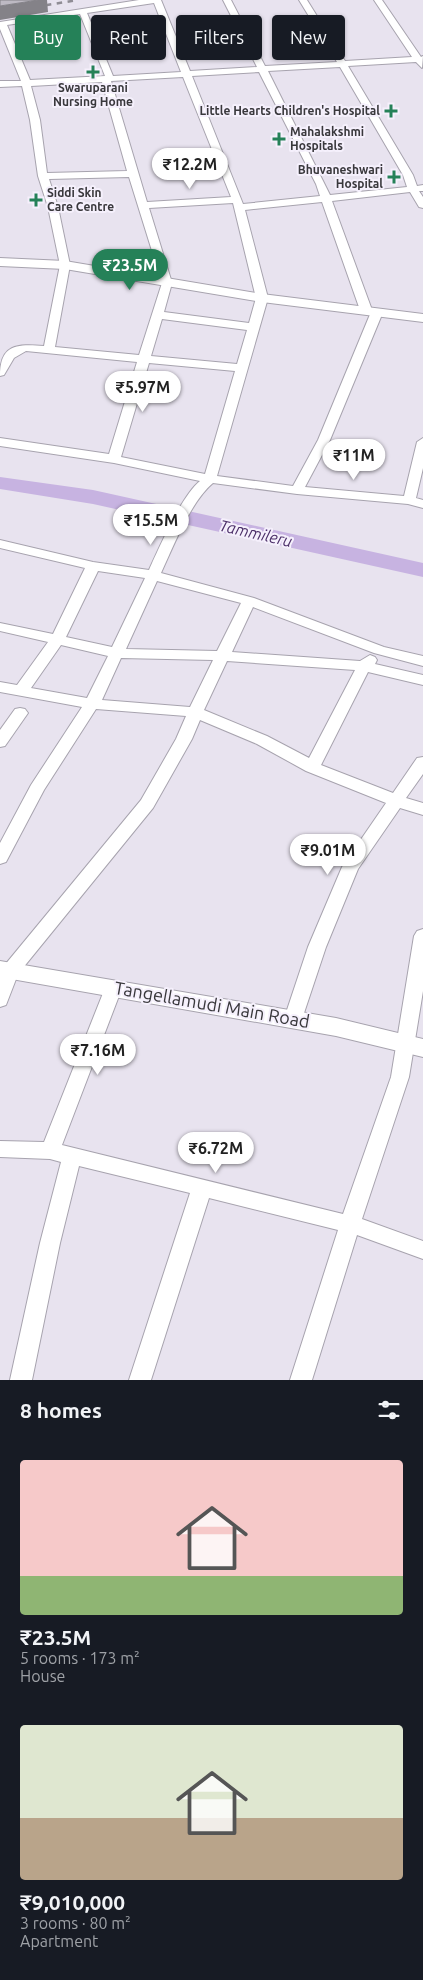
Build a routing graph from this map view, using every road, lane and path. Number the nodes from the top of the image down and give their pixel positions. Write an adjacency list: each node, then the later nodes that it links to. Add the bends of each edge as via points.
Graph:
1 (156, 0): 5 (street); 10 (street)
2 (228, 0): 9 (street)
3 (303, 0): 8 (street)
4 (378, 0): 7 (street)
5 (82, 12): 6 (street); 11 (street)
6 (1, 24): 12 (street)
7 (421, 61): 8 (street)
8 (342, 64): 9 (street); 16 (street)
9 (263, 69): 10 (street); 17 (street, via 306,150)
10 (186, 74): 11 (street); 18 (street)
11 (108, 79): 12 (street); 14 (street)
12 (26, 83): 13 (street); 15 (street)
13 (0, 84)
14 (133, 174): 15 (street); 19 (street)
15 (43, 176): 22 (street)
16 (418, 188): 17 (street); 20 (street)
17 (326, 198): 18 (street); 25 (street)
18 (238, 204): 19 (street); 24 (street)
19 (144, 205): 23 (street)
20 (423, 205)
21 (0, 262): 22 (main road)
22 (65, 265): 23 (main road); 29 (street)
23 (167, 283): 24 (main road); 26 (street)
24 (262, 298): 25 (main road); 28 (street)
25 (371, 311): 27 (main road); 37 (street, via 324,440)
26 (157, 315): 28 (street); 30 (street)
27 (423, 318)
28 (254, 327): 31 (street)
29 (49, 350): 30 (street); 32 (street, via 17,350 8,356)
30 (146, 358): 31 (street); 35 (street)
31 (242, 368): 36 (street)
32 (0, 371)
33 (0, 442): 35 (street)
34 (423, 442): 38 (street)
35 (114, 459): 36 (street)
36 (205, 483): 37 (street); 42 (street, via 175,529)
37 (297, 490): 38 (street)
38 (409, 500): 39 (street)
39 (423, 504)
40 (0, 544): 41 (street)
41 (93, 566): 42 (street); 45 (street)
42 (152, 575): 43 (street); 47 (street)
43 (249, 601): 46 (street); 48 (street)
44 (0, 626): 45 (street)
45 (58, 639): 47 (street); 53 (street)
46 (380, 650): 49 (street); 50 (street)
47 (116, 653): 48 (street); 54 (street)
48 (222, 656): 50 (street); 55 (street)
49 (423, 661)
50 (364, 666): 51 (street); 59 (street)
51 (423, 680)
52 (0, 687): 53 (street)
53 (21, 691): 54 (street)
54 (92, 704): 55 (street); 62 (street, via 37,789)
55 (195, 712): 59 (street, via 262,740); 64 (street, via 184,739 147,804)
56 (20, 713): 57 (street)
57 (0, 742)
58 (423, 762): 60 (street)
59 (312, 767): 60 (street)
60 (397, 801): 61 (street); 67 (street, via 350,867 317,947)
61 (423, 809)
62 (0, 858)
63 (423, 936): 68 (street)
64 (5, 970): 65 (main road, Tangellamudi Main Road); 66 (street)
65 (113, 988): 67 (main road, Tangellamudi Main Road); 70 (street)
66 (0, 1000)
67 (293, 1019): 68 (main road, Tangellamudi Main Road)
68 (415, 1046): 73 (street, via 400,1077)
69 (0, 1149): 70 (street)
70 (50, 1151): 71 (street)
71 (72, 1156): 72 (street); 75 (street)
72 (202, 1188): 73 (street); 76 (street)
73 (350, 1224): 74 (street); 77 (street)
74 (423, 1250)
75 (21, 1380)
76 (140, 1380)
77 (301, 1380)

